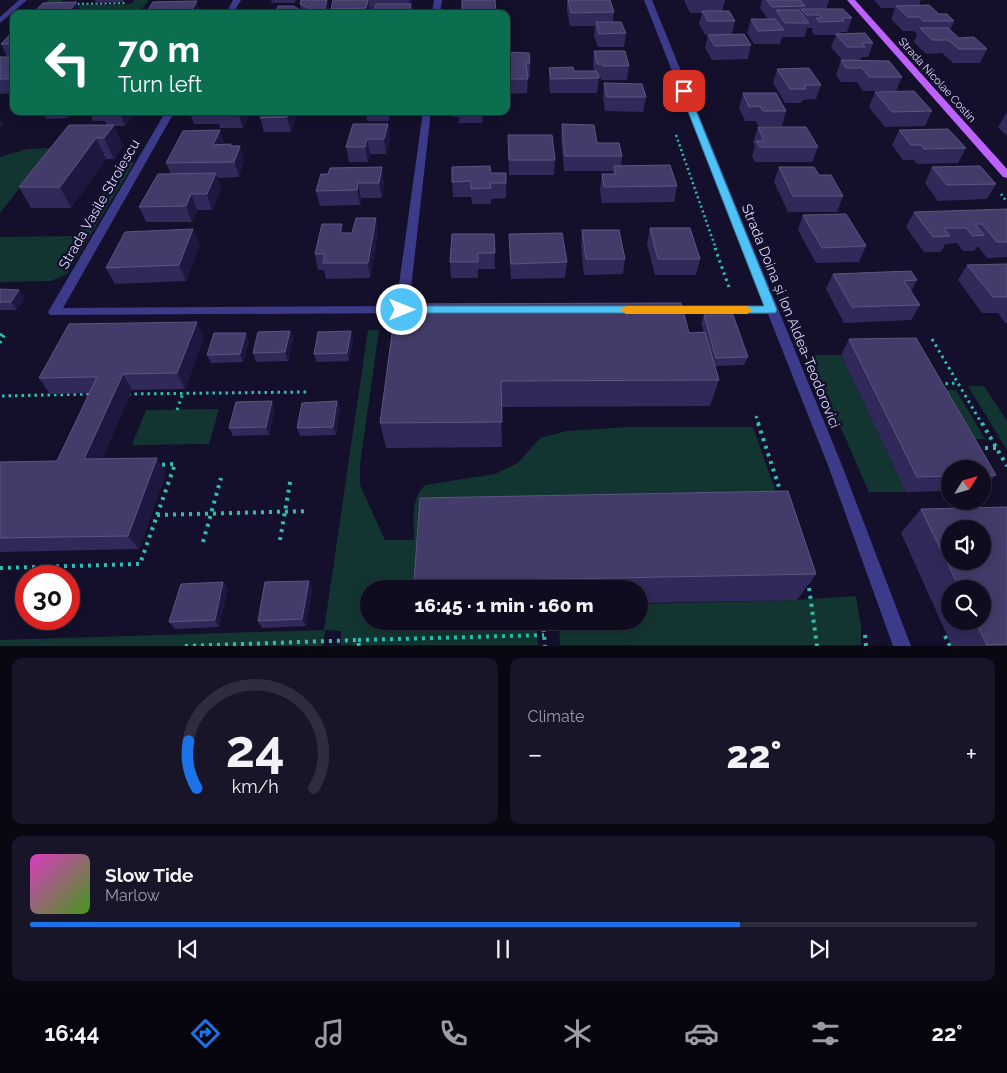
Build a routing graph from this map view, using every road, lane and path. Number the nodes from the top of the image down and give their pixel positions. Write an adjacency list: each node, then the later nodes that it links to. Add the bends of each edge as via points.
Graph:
1 (23, 0): 6 (street)
2 (648, 0): 17 (street, Strada Doina și Ion Aldea-Teodorovici)
3 (851, 0): 12 (main road, Strada Nicolae Costin)
4 (72, 4): 5 (path)
5 (126, 4)
6 (12, 10)
7 (10, 12): 8 (street)
8 (0, 21)
9 (169, 115): 13 (street, Strada Vasile Stroiescu, via 54,312)
10 (427, 115): 13 (street)
11 (675, 133): 16 (path)
12 (1007, 174)
13 (402, 310): 14 (street)
14 (422, 310)
15 (658, 310): 16 (street)
16 (737, 310): 17 (street)
17 (771, 310): 54 (street, Strada Doina și Ion Aldea-Teodorovici, via 836,468)
18 (0, 334): 20 (path, via 5,334)
19 (932, 339): 21 (path)
20 (0, 343)
21 (958, 383): 22 (path); 31 (path)
22 (932, 384)
23 (306, 392): 24 (path)
24 (183, 393): 26 (path); 28 (path)
25 (97, 394): 27 (path)
26 (126, 394)
27 (2, 396)
28 (177, 410)
29 (756, 416): 36 (path)
30 (968, 448): 31 (path)
31 (997, 448): 33 (path)
32 (146, 465): 40 (path, via 175,464)
33 (1007, 466)
34 (291, 477): 38 (path)
35 (221, 478): 39 (path)
36 (783, 498)
37 (309, 511): 38 (path)
38 (285, 512): 39 (path); 41 (path)
39 (211, 514): 40 (path); 42 (path)
40 (157, 515): 43 (path, via 140,564)
41 (280, 540)
42 (203, 542)
43 (0, 568)
44 (807, 571): 52 (path)
45 (544, 630): 46 (path)
46 (544, 635): 49 (path); 51 (path)
47 (866, 636): 53 (path)
48 (945, 636): 55 (path)
49 (358, 643): 50 (path)
50 (185, 646)
51 (545, 646)
52 (817, 646)
53 (866, 646)
54 (902, 646)
55 (950, 646)

